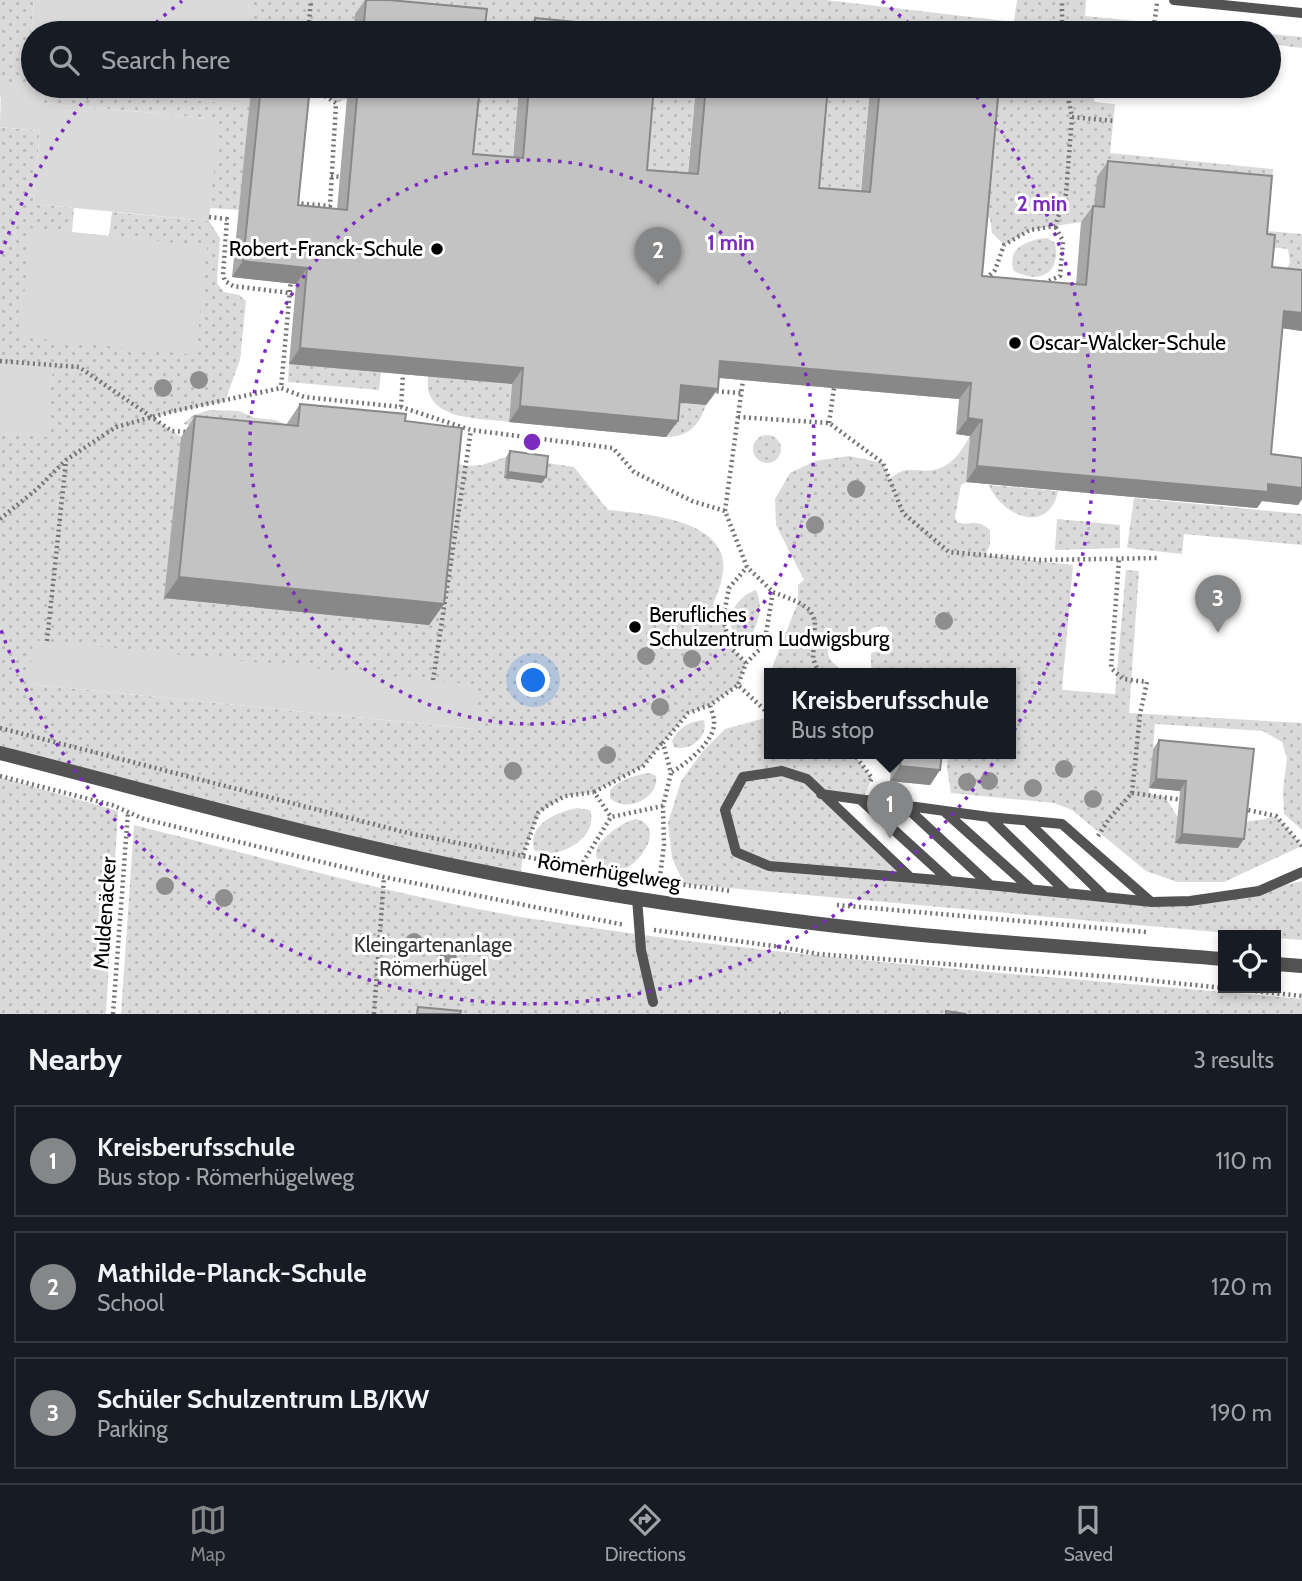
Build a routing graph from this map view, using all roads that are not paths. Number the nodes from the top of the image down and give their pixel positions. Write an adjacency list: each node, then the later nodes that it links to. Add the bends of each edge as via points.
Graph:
1 (1174, 0): 2 (lane)
2 (1302, 13)
3 (0, 752): 17 (street, Römerhügelweg, via 395,853)
4 (821, 794): 5 (lane); 11 (lane); 11 (lane, via 807,779 782,771 743,777 725,810 736,852 769,866)
5 (862, 801): 6 (lane); 12 (lane)
6 (906, 806): 7 (lane); 13 (lane)
7 (944, 811): 8 (lane); 14 (lane)
8 (989, 817): 9 (lane); 15 (lane)
9 (1027, 821): 16 (lane); 18 (lane, via 1062,824)
10 (1302, 872): 18 (lane, via 1259,891)
11 (910, 877): 12 (lane)
12 (950, 881): 13 (lane)
13 (990, 885): 14 (lane)
14 (1031, 889): 15 (lane)
15 (1066, 892): 16 (lane)
16 (1105, 896): 18 (lane)
17 (636, 898): 19 (street, Römerhügelweg, via 882,930); 22 (lane)
18 (1152, 902)
19 (1218, 959)
20 (1281, 964): 21 (street)
21 (1302, 966)
22 (653, 1002)

